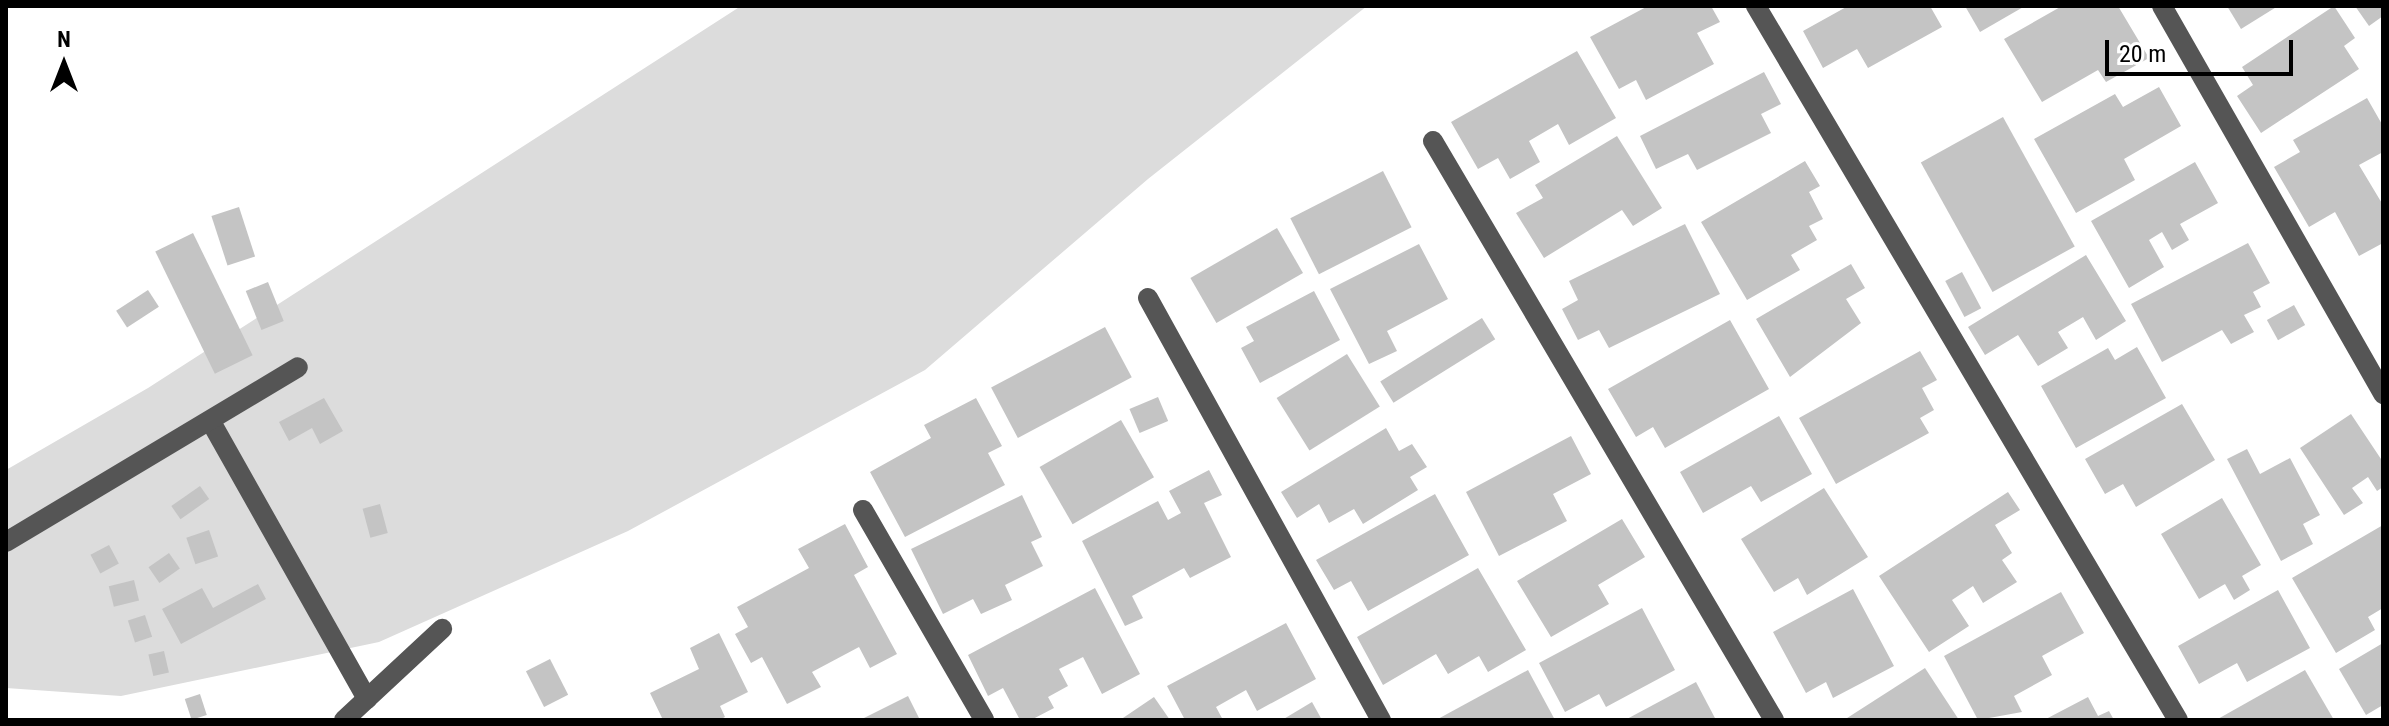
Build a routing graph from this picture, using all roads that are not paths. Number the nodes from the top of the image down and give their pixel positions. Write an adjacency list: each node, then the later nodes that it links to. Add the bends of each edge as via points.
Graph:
1 (1756, 6): 16 (street)
2 (2162, 6): 6 (street)
3 (1433, 141): 15 (street)
4 (1148, 298): 14 (street)
5 (298, 367): 7 (street)
6 (2383, 394)
7 (211, 422): 9 (street); 11 (street)
8 (863, 510): 13 (street)
9 (6, 542)
10 (442, 629): 11 (street)
11 (367, 699): 12 (street)
12 (344, 720)
13 (984, 720)
14 (1381, 720)
15 (1774, 720)
16 (2178, 720)

